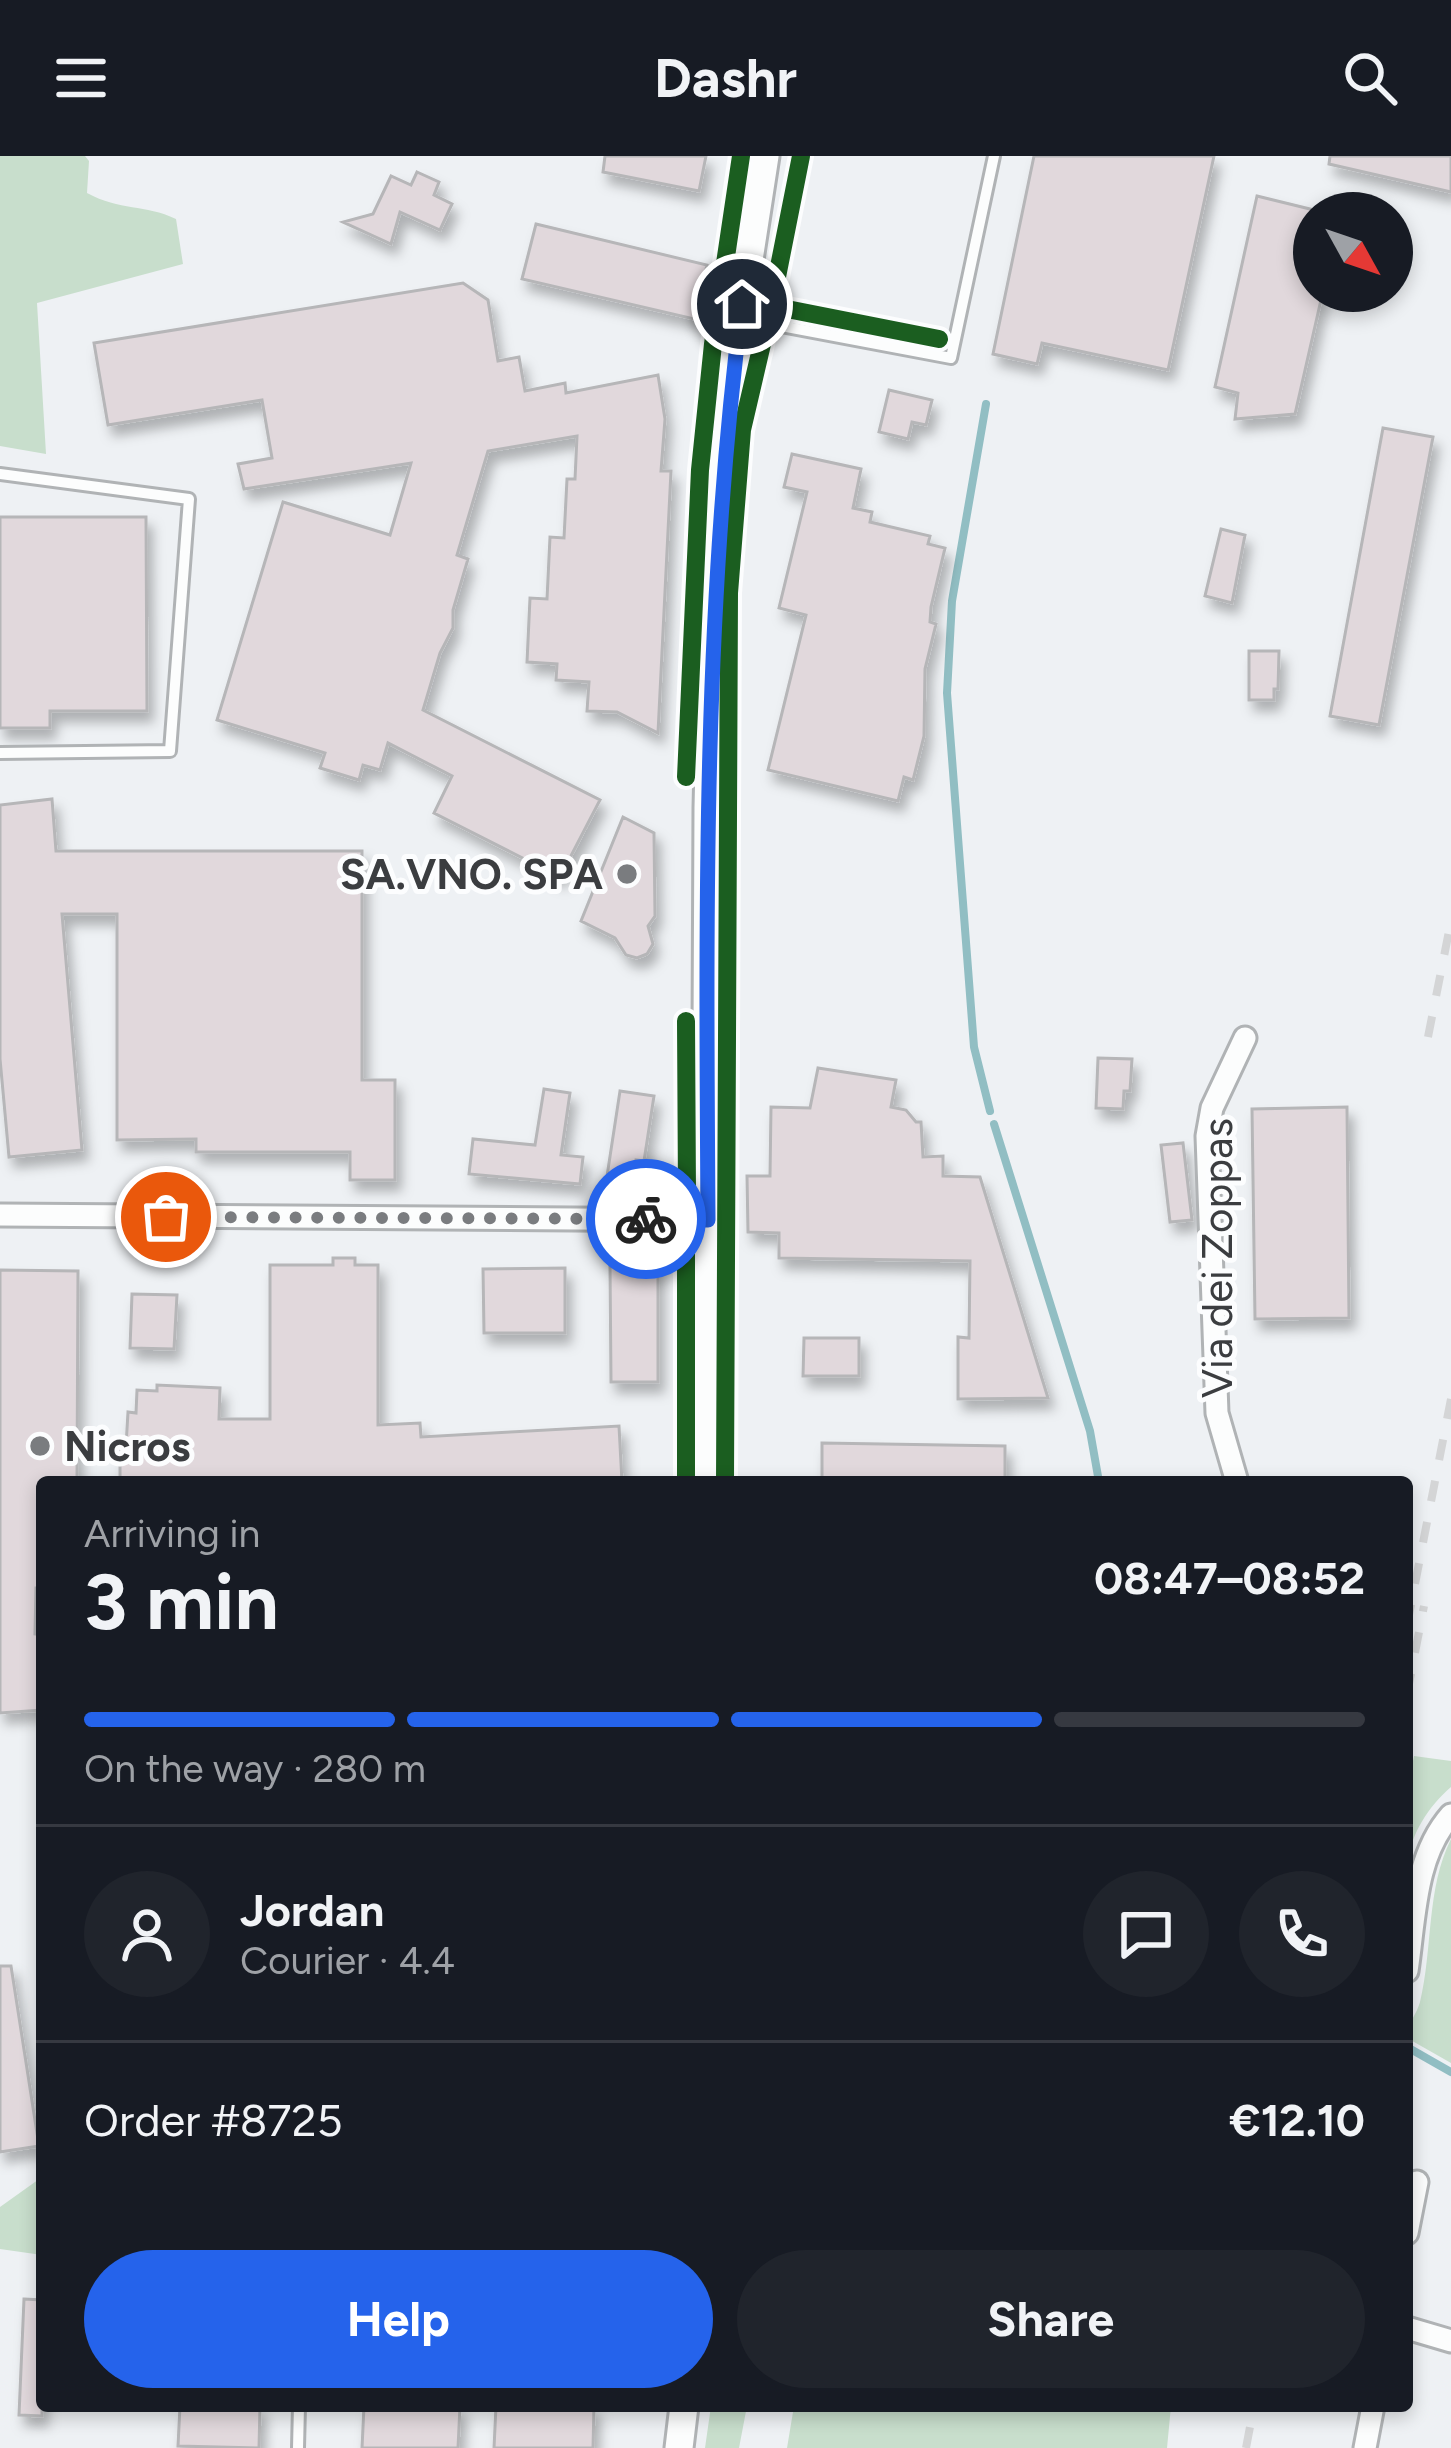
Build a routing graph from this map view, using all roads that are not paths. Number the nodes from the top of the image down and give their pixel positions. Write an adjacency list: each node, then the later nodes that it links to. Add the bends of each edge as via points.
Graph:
1 (765, 156): 3 (street)
2 (994, 156): 3 (lane, via 951,358)
3 (741, 318): 8 (street, via 713,590)
4 (0, 474): 5 (lane, via 189,500 170,751)
5 (0, 753)
6 (1245, 1038): 10 (street, Via dei Zoppas, via 1211,1108 1208,1136 1216,1413)
7 (0, 1215): 8 (street)
8 (708, 1220): 9 (street)
9 (705, 1476)
10 (1235, 1476)
11 (1451, 1815): 12 (street, via 1430,1843)
12 (1413, 1933)
13 (1417, 2182): 14 (street)
14 (1413, 2202)
15 (1413, 2330): 16 (street)
16 (1451, 2341)
17 (299, 2412): 20 (lane)
18 (683, 2412): 21 (street)
19 (1372, 2412): 22 (street)
20 (298, 2448)
21 (679, 2448)
22 (1365, 2448)

